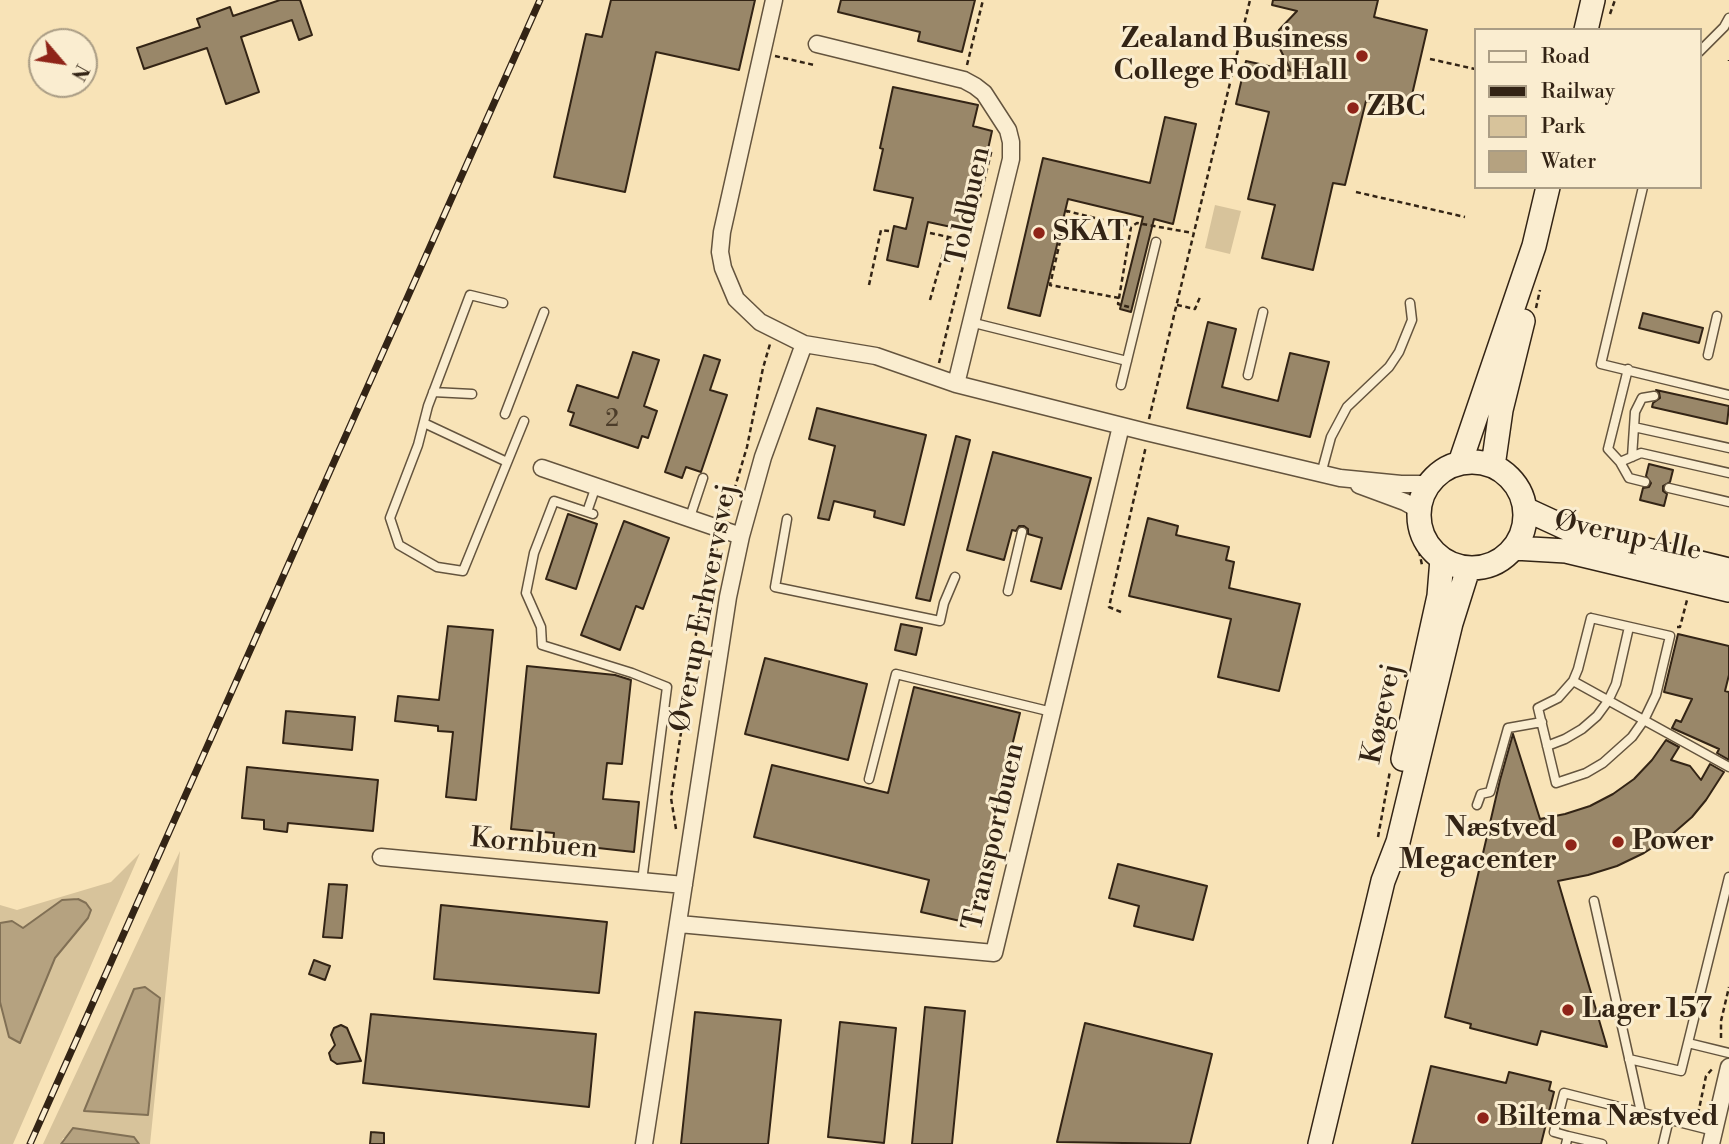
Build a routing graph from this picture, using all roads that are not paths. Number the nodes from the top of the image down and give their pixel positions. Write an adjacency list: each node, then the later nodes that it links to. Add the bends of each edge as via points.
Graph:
1 (774, 0): 17 (street, via 720,252 736,299 774,331)
2 (1593, 0): 4 (street)
3 (1729, 18): 6 (lane)
4 (1586, 28)
5 (817, 44): 16 (street, Toldbuen, via 964,80 984,93 1008,130 1012,159)
6 (1701, 50)
7 (1548, 189): 10 (street)
8 (1643, 189): 20 (lane, via 1601,364)
9 (1156, 242): 19 (lane)
10 (1535, 246): 36 (street); 38 (street)
11 (503, 303): 24 (lane, via 470,295)
12 (1410, 303): 43 (lane, via 1412,320 1399,352 1390,367 1347,407 1331,437)
13 (544, 312): 30 (lane)
14 (1264, 312): 21 (lane)
15 (1717, 316): 18 (lane)
16 (970, 322): 19 (lane); 22 (street, Toldbuen)
17 (804, 344): 22 (street, via 876,356); 56 (street, Øverup Erhvervsvej, via 763,457)
18 (1707, 355)
19 (1127, 361): 23 (lane)
20 (1628, 369): 26 (lane); 28 (lane)
21 (1248, 375)
22 (956, 384): 33 (street)
23 (1121, 385)
24 (433, 392): 25 (lane); 32 (lane)
25 (472, 394)
26 (1729, 395)
27 (1654, 396): 29 (lane, via 1642,398)
28 (1618, 409): 29 (lane); 40 (lane, via 1608,449)
29 (1635, 412): 34 (lane)
30 (505, 414)
31 (524, 421): 39 (lane)
32 (424, 423): 39 (lane); 39 (lane, via 390,517 399,545 437,566 463,571)
33 (1121, 426): 43 (street); 67 (street, Transportbuen)
34 (1634, 427): 35 (lane); 37 (lane)
35 (1729, 448)
36 (1462, 457): 38 (street); 47 (street)
37 (1632, 457): 40 (lane); 42 (lane, via 1641,453)
38 (1493, 461): 52 (street, via 1514,483)
39 (508, 462)
40 (1620, 462): 46 (lane, via 1629,478)
41 (542, 468): 48 (street)
42 (1729, 472)
43 (1321, 474): 45 (street)
44 (703, 478): 53 (lane)
45 (1340, 478): 47 (street); 51 (street)
46 (1645, 482)
47 (1423, 484): 51 (street)
48 (596, 486): 53 (street); 76 (lane, via 590,513 554,501 534,553 526,593 541,627 542,645 667,687)
49 (1669, 488): 50 (lane)
50 (1729, 502)
51 (1414, 507): 58 (street)
52 (1529, 511): 57 (street); 59 (street, Øverup Alle, via 1577,533)
53 (690, 517): 56 (street)
54 (787, 519): 61 (lane, via 775,587 940,621)
55 (1022, 532): 63 (lane)
56 (741, 536): 78 (street, Øverup Erhvervsvej)
57 (1519, 548): 60 (street); 62 (street, Øverup Alle, via 1566,551)
58 (1435, 567): 60 (street); 77 (street, Køgevej, via 1439,596 1410,722)
59 (1729, 570)
60 (1466, 574): 77 (street, Køgevej, via 1398,842)
61 (954, 577)
62 (1729, 590)
63 (1008, 591)
64 (1629, 627): 65 (lane, via 1591,618); 66 (lane); 68 (lane, via 1670,636 1656,695)
65 (1573, 681): 66 (lane); 69 (lane, via 1558,698 1538,708)
66 (1608, 701): 68 (lane); 70 (lane, via 1582,730)
67 (1052, 712): 72 (lane, via 896,674); 80 (street, Transportbuen, via 994,953)
68 (1644, 720): 70 (lane, via 1603,763 1556,783); 71 (lane)
69 (1542, 722): 70 (lane); 73 (lane, via 1508,728 1490,792 1481,794)
70 (1547, 746)
71 (1729, 767)
72 (869, 779)
73 (1477, 805)
74 (381, 857): 76 (street, Kornbuen)
75 (1729, 877): 81 (lane)
76 (642, 881): 78 (street, Kornbuen)
77 (1383, 881): 91 (street, Køgevej)
78 (684, 885): 80 (street, Øverup Erhvervsvej)
79 (1594, 901): 83 (lane)
80 (679, 924): 90 (street, Øverup Erhvervsvej)
81 (1688, 1043): 82 (lane); 83 (lane, via 1681,1071)
82 (1729, 1053)
83 (1629, 1059): 86 (lane)
84 (1729, 1067): 85 (street)
85 (1724, 1107): 88 (street)
86 (1641, 1112): 87 (lane); 89 (lane, via 1564,1093 1554,1132)
87 (1669, 1119): 88 (lane, via 1695,1126); 93 (lane)
88 (1712, 1137)
89 (1567, 1140): 92 (lane)
90 (645, 1144)
91 (1320, 1144)
92 (1602, 1144)
93 (1663, 1144)

